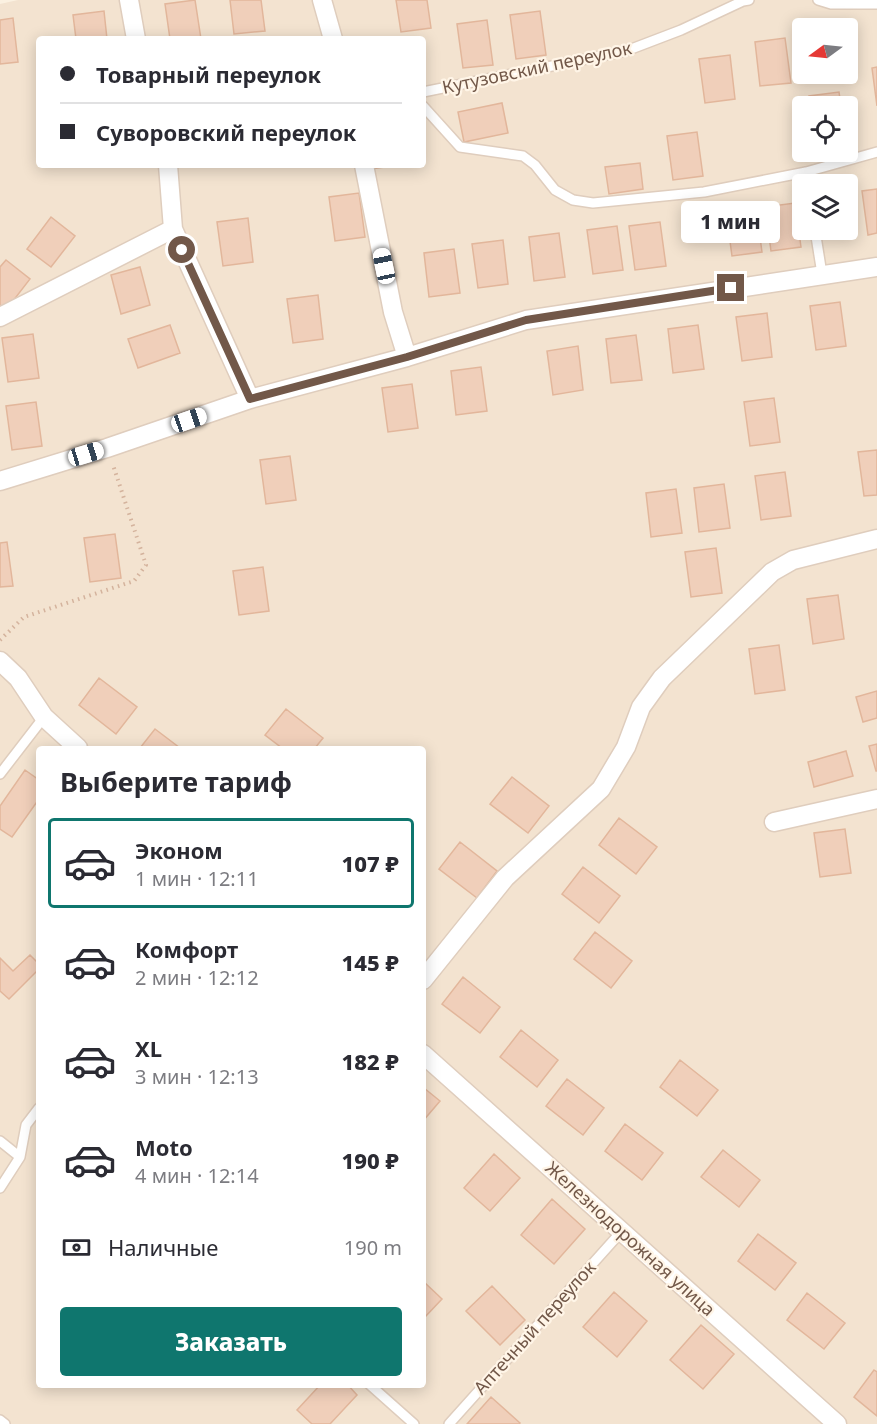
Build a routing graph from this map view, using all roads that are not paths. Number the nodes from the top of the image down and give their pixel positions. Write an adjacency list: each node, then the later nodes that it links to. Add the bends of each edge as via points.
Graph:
1 (129, 0): 6 (street)
2 (322, 0): 7 (street)
3 (749, 0): 8 (lane, Кутузовский переулок, via 626,51)
4 (818, 0): 5 (lane, via 831,4)
5 (877, 4)
6 (135, 36)
7 (332, 36)
8 (426, 91)
9 (426, 109): 13 (lane, via 460,147 524,156 555,190 573,200 593,203 682,195)
10 (877, 152): 13 (lane)
11 (168, 168): 14 (street)
12 (364, 168): 19 (street, via 393,312)
13 (806, 172)
14 (173, 229): 18 (street); 20 (street)
15 (817, 240): 17 (lane)
16 (877, 267): 17 (street)
17 (822, 274): 19 (street, via 526,320)
18 (0, 318)
19 (407, 357): 20 (street)
20 (250, 399): 21 (street)
21 (0, 481)
22 (877, 539): 29 (street, via 793,560 772,572 662,678 641,707 626,747 602,789 505,878)
23 (0, 661): 24 (street, via 18,678)
24 (44, 717): 25 (street); 26 (lane)
25 (76, 746)
26 (0, 774)
27 (877, 800): 28 (street)
28 (774, 822)
29 (426, 976)
30 (426, 1057): 35 (street, Железнодорожная улица)
31 (36, 1112): 33 (lane, via 26,1125)
32 (0, 1141): 33 (lane)
33 (20, 1156): 34 (lane)
34 (0, 1188)
35 (621, 1232): 40 (lane, Аптечный переулок); 41 (street, Железнодорожная улица)
36 (374, 1388): 39 (lane)
37 (0, 1420): 38 (lane)
38 (5, 1424)
39 (414, 1424)
40 (449, 1424)
41 (837, 1424)

